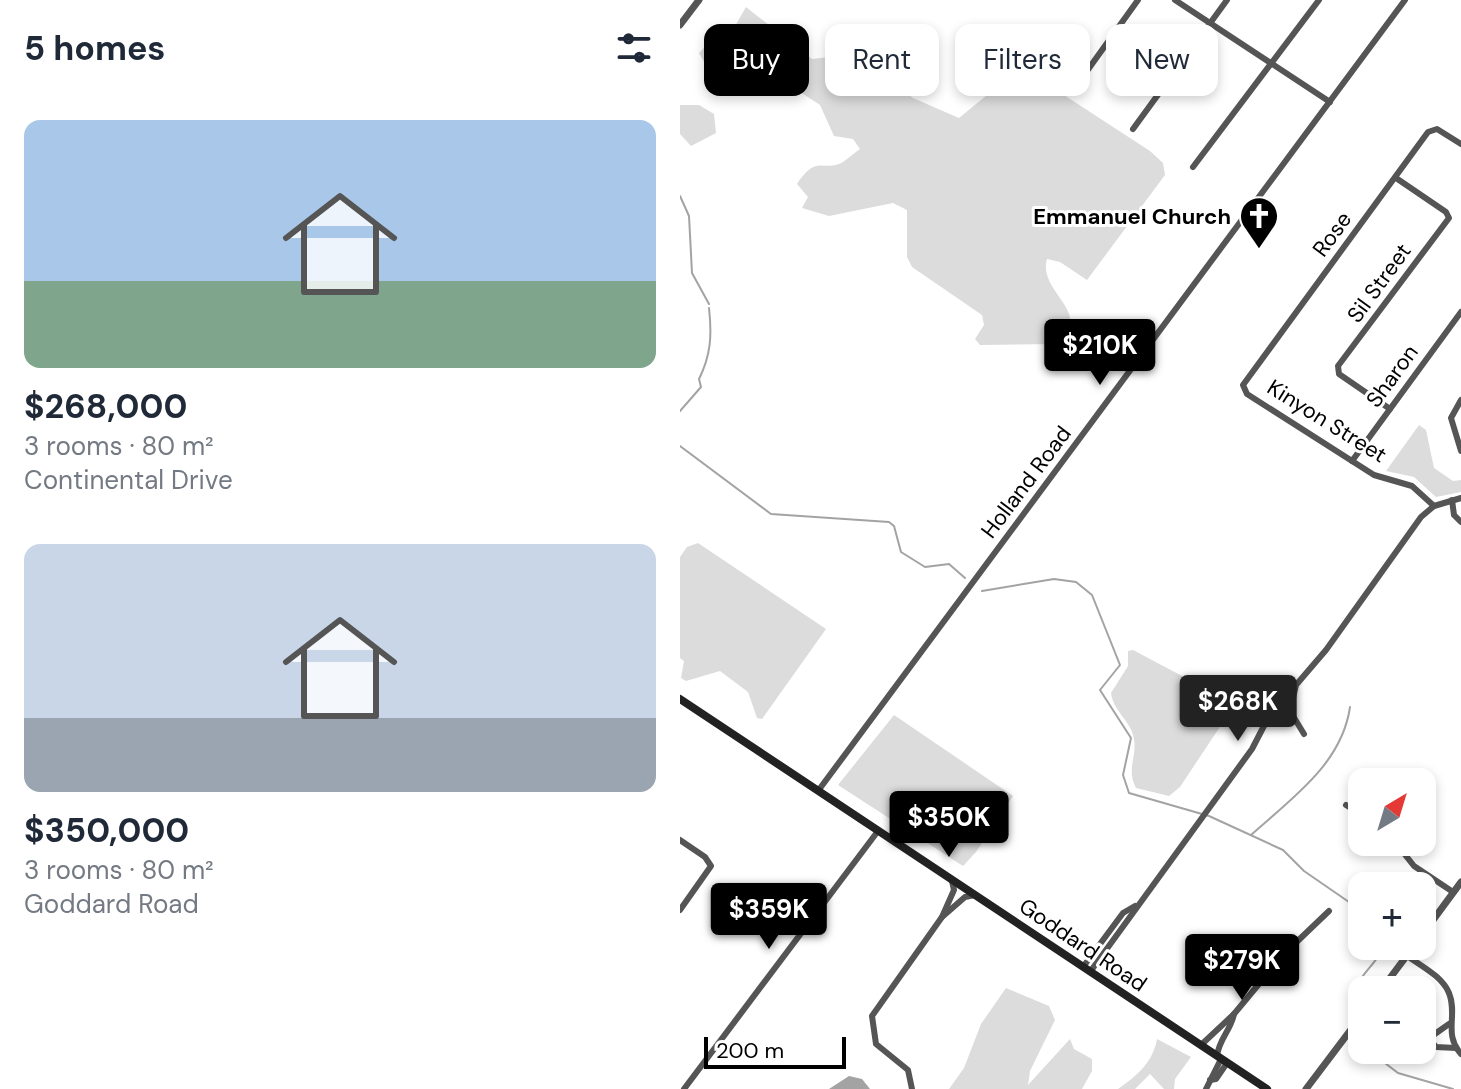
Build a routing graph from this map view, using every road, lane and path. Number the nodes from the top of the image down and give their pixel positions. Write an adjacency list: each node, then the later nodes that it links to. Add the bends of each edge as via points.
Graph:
1 (699, 0): 7 (street)
2 (1138, 0): 10 (street)
3 (1175, 0): 8 (street)
4 (1227, 0): 8 (street)
5 (1319, 0): 9 (street)
6 (1405, 0): 11 (street, Holland Road)
7 (681, 21)
8 (1210, 23): 9 (street); 12 (street)
9 (1272, 64): 11 (street); 14 (street)
10 (1090, 67)
11 (1330, 102): 29 (street, Holland Road)
12 (1133, 129)
13 (1461, 144): 15 (street, Rose, via 1441,131 1430,131)
14 (1193, 167)
15 (1396, 178): 17 (street, Rose); 19 (street, Sil Street, via 1449,218 1338,366 1339,374)
16 (1461, 312): 19 (street, Sharon)
17 (1243, 388): 21 (street, Kinyon Street)
18 (1461, 400): 20 (street, via 1451,418)
19 (1390, 409): 21 (street, Sharon)
20 (1461, 451)
21 (1352, 461): 24 (street, Kinyon Street, via 1374,475 1412,486)
22 (1461, 498): 23 (street)
23 (1452, 500): 24 (street); 25 (street)
24 (1434, 506): 27 (street, via 1296,685)
25 (1461, 522)
26 (680, 699): 29 (main road, Goddard Road)
27 (1290, 711): 28 (street); 42 (street, via 1266,722 1252,749)
28 (1304, 734)
29 (818, 791): 30 (main road, Goddard Road)
30 (878, 831): 33 (main road, Goddard Road); 51 (street)
31 (680, 840): 37 (street, via 711,866)
32 (1406, 856): 35 (street)
33 (952, 879): 36 (main road, Goddard Road); 40 (street, via 954,890)
34 (1461, 882): 35 (street)
35 (1453, 892): 39 (street)
36 (975, 895): 40 (street); 42 (main road, Goddard Road)
37 (680, 910)
38 (1329, 911): 45 (street, via 1289,948)
39 (1436, 916)
40 (942, 917): 52 (street, via 872,1016 876,1044 908,1070)
41 (1413, 960): 43 (street, via 1441,981)
42 (1087, 969): 48 (main road, Goddard Road)
43 (1452, 1002): 44 (street); 46 (street)
44 (1461, 1004)
45 (1234, 1014): 48 (street); 50 (street, via 1219,1043)
46 (1449, 1024): 49 (street); 49 (street, via 1431,1041)
47 (1348, 1034): 55 (street)
48 (1201, 1045): 50 (main road, Goddard Road)
49 (1458, 1051)
50 (1222, 1059): 53 (street, via 1216,1079); 54 (main road, Goddard Road)
51 (684, 1089)
52 (912, 1089)
53 (1206, 1089)
54 (1267, 1089)
55 (1306, 1089)

